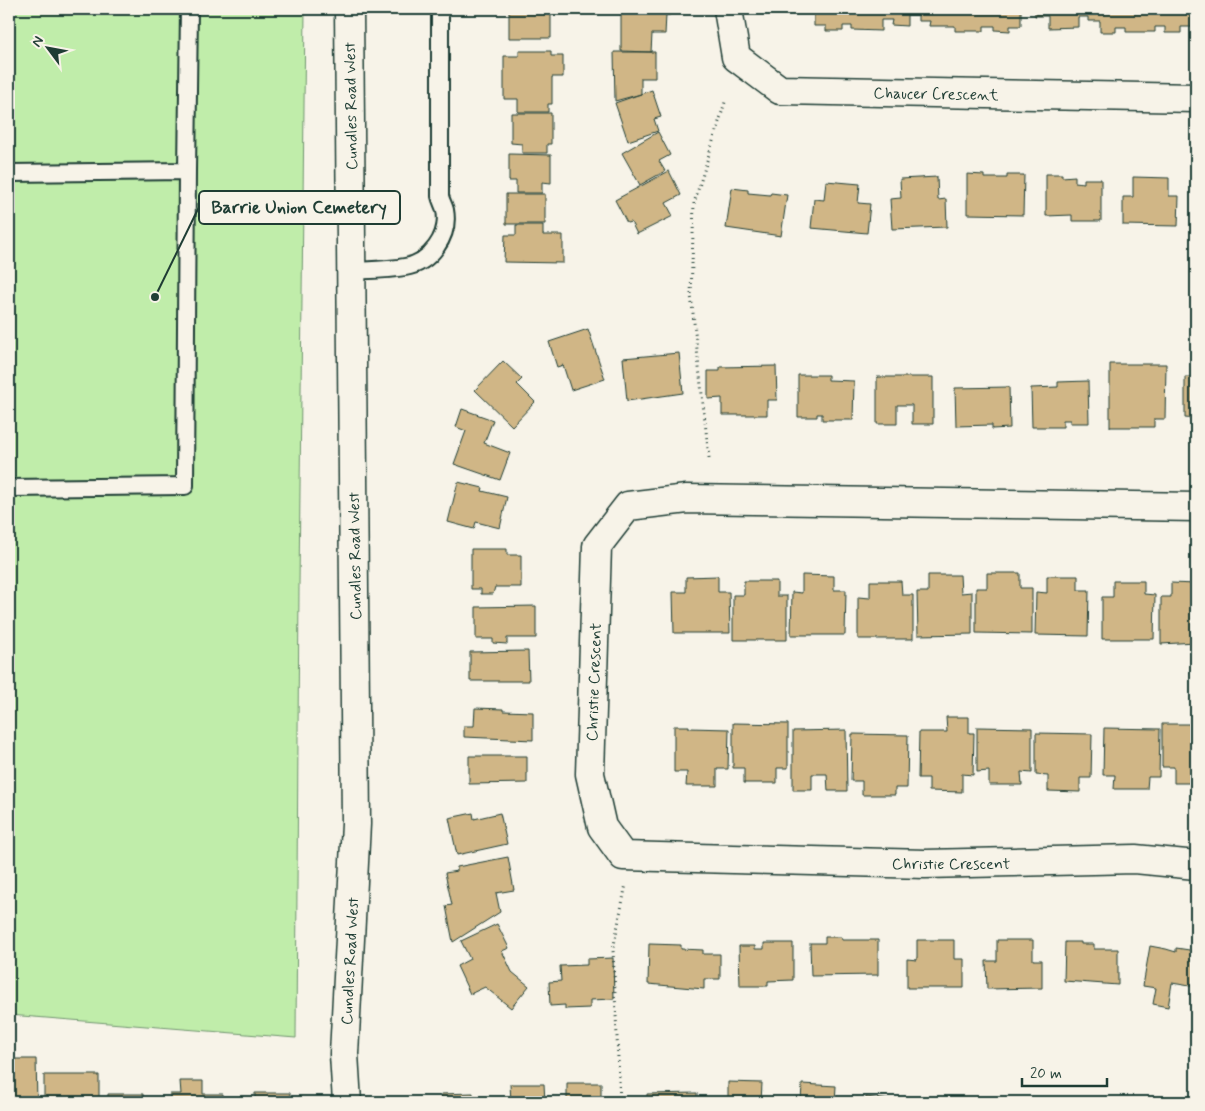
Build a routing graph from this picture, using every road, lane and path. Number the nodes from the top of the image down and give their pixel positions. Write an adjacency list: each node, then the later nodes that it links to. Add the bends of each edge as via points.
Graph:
1 (189, 9): 7 (lane)
2 (349, 9): 9 (street, Cundles Road West)
3 (440, 9): 9 (lane, via 440,196 445,211 445,227 440,242 416,264)
4 (728, 9): 5 (street, Chaucer Crescent, via 736,57 780,90)
5 (1196, 98)
6 (726, 99): 10 (path, via 694,202 691,295)
7 (187, 170): 8 (lane); 11 (lane, via 185,486)
8 (9, 173)
9 (351, 271): 15 (street, Cundles Road West, via 356,824 344,1054)
10 (709, 458)
11 (9, 488)
12 (1196, 507): 13 (street, Christie Crescent, via 688,499 628,506 596,546 590,774 602,827 623,856)
13 (632, 856): 14 (street, Christie Crescent, via 925,864 1135,859); 16 (path, via 613,950)
14 (1196, 865)
15 (347, 1102)
16 (620, 1102)

